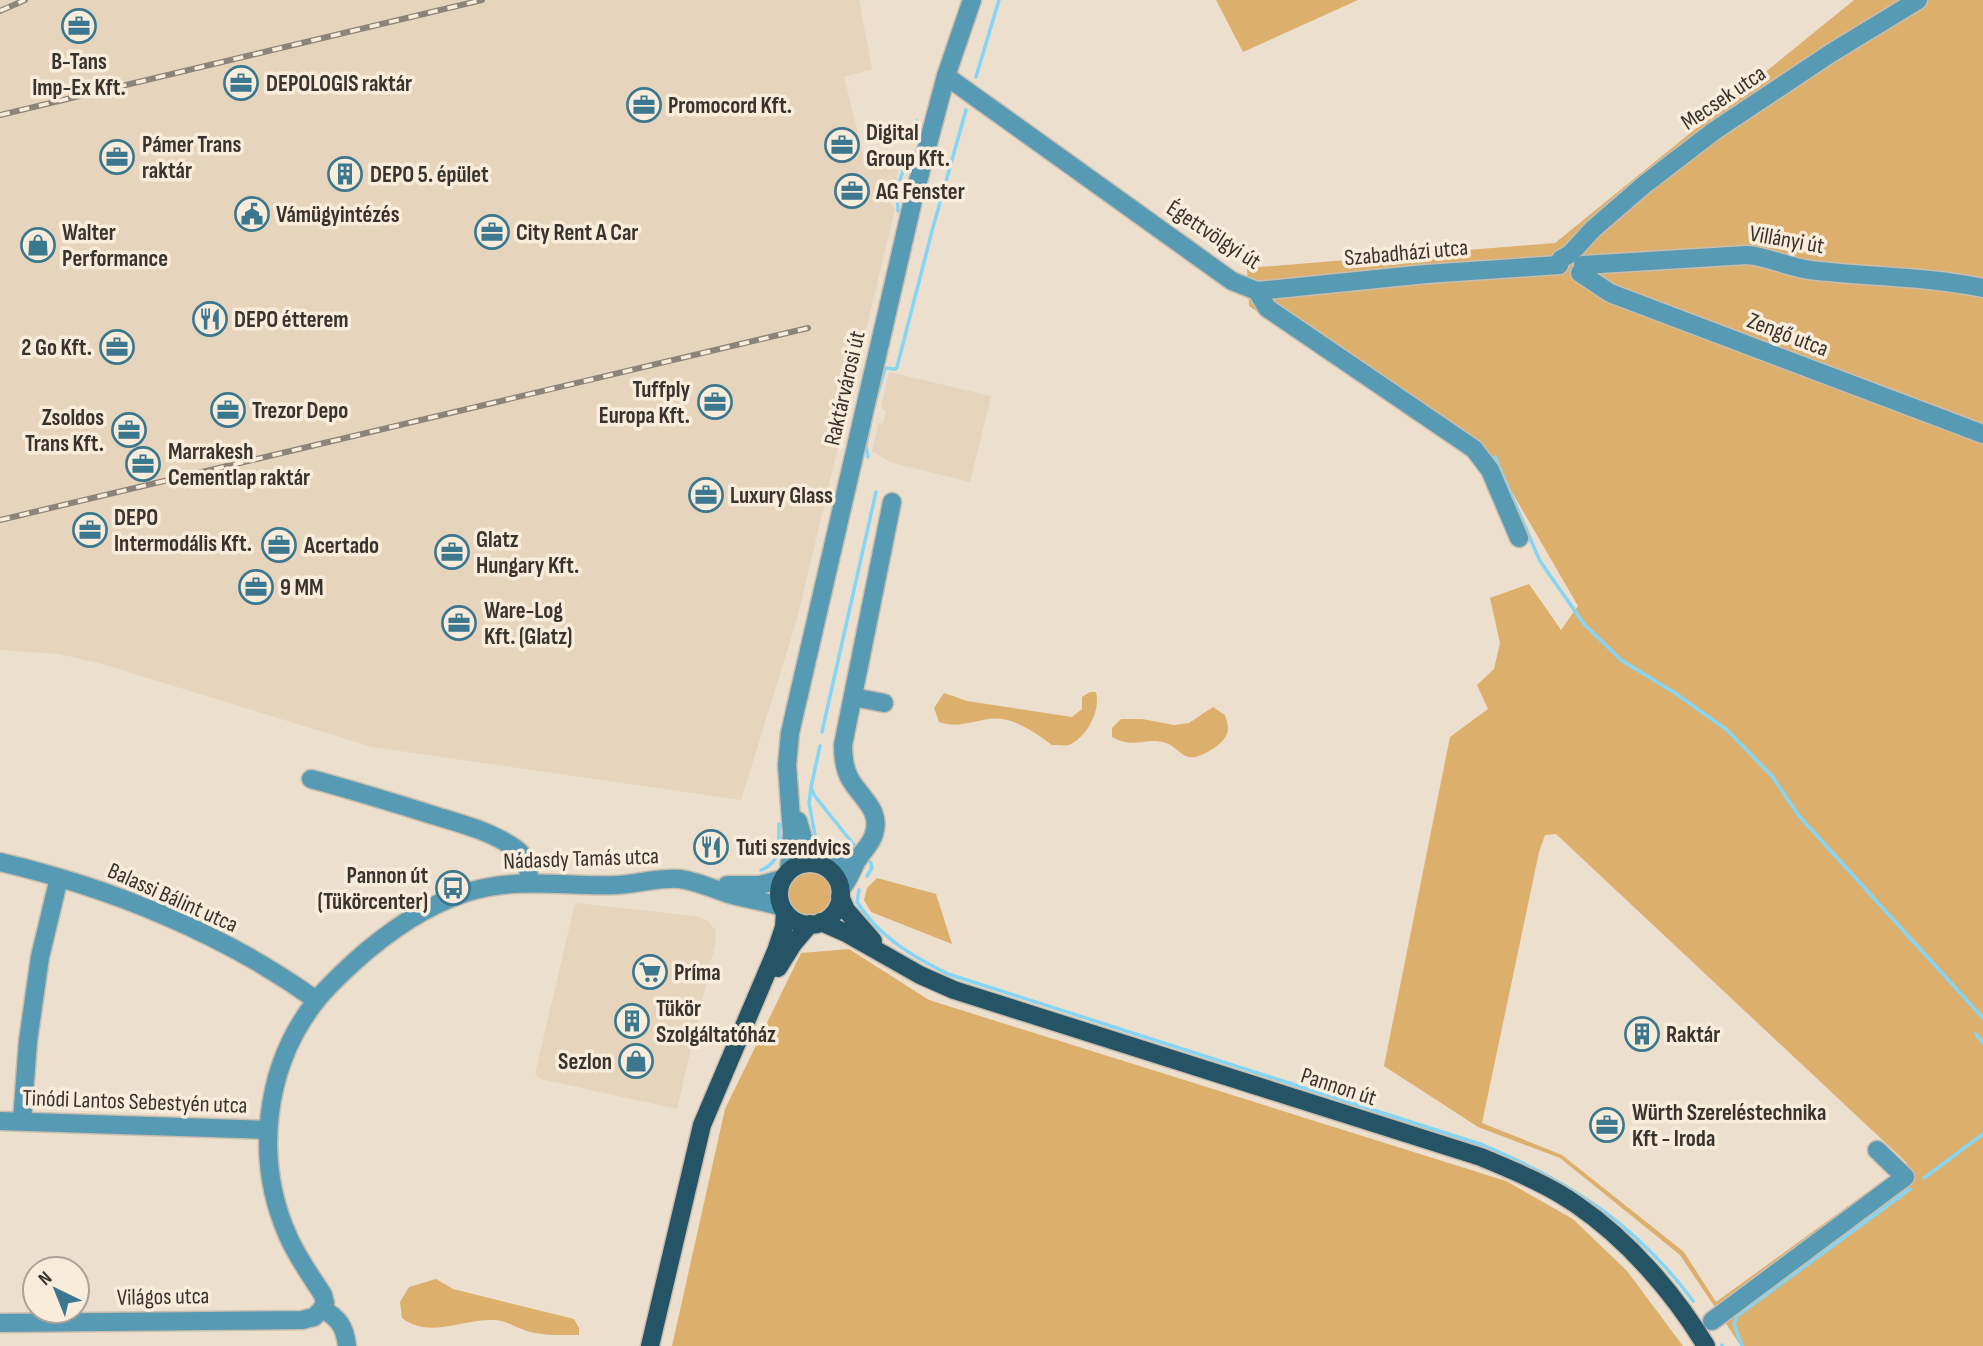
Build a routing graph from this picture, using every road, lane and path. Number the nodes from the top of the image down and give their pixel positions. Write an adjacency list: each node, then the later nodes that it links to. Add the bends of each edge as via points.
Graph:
1 (972, 0): 3 (street, Raktárvárosi út)
2 (1918, 0): 4 (street, Mecsek utca, via 1714,131 1593,229)
3 (946, 76): 6 (street, Égettvölgyi út, via 1232,281); 13 (street, Raktárvárosi út, via 890,296 790,733)
4 (1573, 264): 5 (street, Villányi út, via 1747,255 1807,270); 6 (street, Szabadházi utca); 7 (street, Zengő utca, via 1610,293)
5 (1983, 288)
6 (1257, 291): 9 (street, Égettvölgyi út, via 1267,308 1474,449 1490,470)
7 (1983, 434)
8 (891, 502): 10 (street)
9 (1519, 538)
10 (853, 696): 11 (street); 14 (street, via 843,745 844,766 871,806 876,824 869,847)
11 (884, 703)
12 (311, 779): 19 (street, via 494,838 526,859)
13 (789, 791): 16 (street, Raktárvárosi út, via 804,845); 17 (street, Raktárvárosi út, via 792,833)
14 (859, 858): 16 (street); 21 (street)
15 (0, 862): 18 (street, Balassi Bálint utca)
16 (824, 867): 17 (main road, via 801,864); 21 (main road, Raktárvárosi út, via 836,878)
17 (786, 875): 20 (street, Nádasdy Tamás utca, via 760,885); 22 (main road, Raktárvárosi út, via 779,893)
18 (59, 878): 25 (street, Balassi Bálint utca, via 163,915); 28 (street, via 27,1041)
19 (529, 882): 20 (street, Nádasdy Tamás utca, via 584,886 680,879); 25 (street, Nádasdy Tamás utca, via 475,891 417,914 383,938)
20 (715, 887): 22 (street, Nádasdy Tamás utca)
21 (840, 893): 23 (main road, via 835,912); 24 (main road, Pannon út, via 859,928)
22 (783, 910): 23 (main road, via 796,921); 26 (main road, Raktárvárosi út, via 780,941)
23 (816, 923): 24 (main road, Pannon út, via 846,933); 26 (main road, via 786,954)
24 (899, 964): 36 (main road, Pannon út, via 954,990 1481,1157 1534,1180 1577,1205 1621,1242 1665,1289)
25 (316, 1000): 29 (street, Nádasdy Tamás utca, via 283,1060)
26 (742, 1033): 35 (main road, via 710,1103 695,1151)
27 (0, 1121): 28 (street, Tinódi Lantos Sebestyén utca)
28 (22, 1121): 29 (street, Tinódi Lantos Sebestyén utca)
29 (268, 1130): 31 (street, Nádasdy Tamás utca, via 269,1166 279,1213 292,1246 323,1295)
30 (1877, 1150): 32 (street, via 1905,1177)
31 (322, 1309): 33 (street, Világos utca, via 302,1320); 34 (street, via 336,1317 345,1330)
32 (1712, 1321)
33 (0, 1322)
34 (347, 1346)
35 (650, 1346)
36 (1706, 1346)

